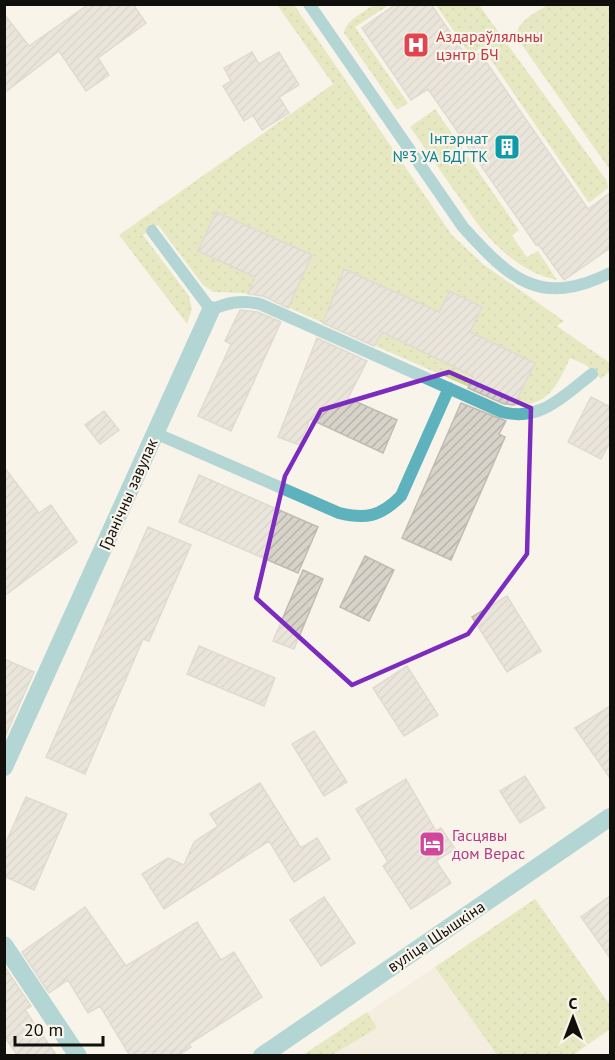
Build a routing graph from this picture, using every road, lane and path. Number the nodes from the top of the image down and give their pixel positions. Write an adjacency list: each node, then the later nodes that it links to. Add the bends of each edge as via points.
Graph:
1 (309, 4): 3 (lane, via 463,227 496,261 525,282 547,289 568,289)
2 (152, 231): 4 (lane)
3 (610, 273)
4 (211, 310): 6 (lane, via 235,302 260,304); 7 (street, Гранічны завулак)
5 (592, 374): 6 (lane, via 547,408 517,416)
6 (449, 388): 7 (lane, via 401,496 391,506 368,517 339,513)
7 (155, 433): 8 (street, Гранічны завулак)
8 (4, 768)
9 (610, 817): 12 (street, вуліца Шышкіна)
10 (4, 945): 11 (street)
11 (78, 1056)
12 (262, 1056)

